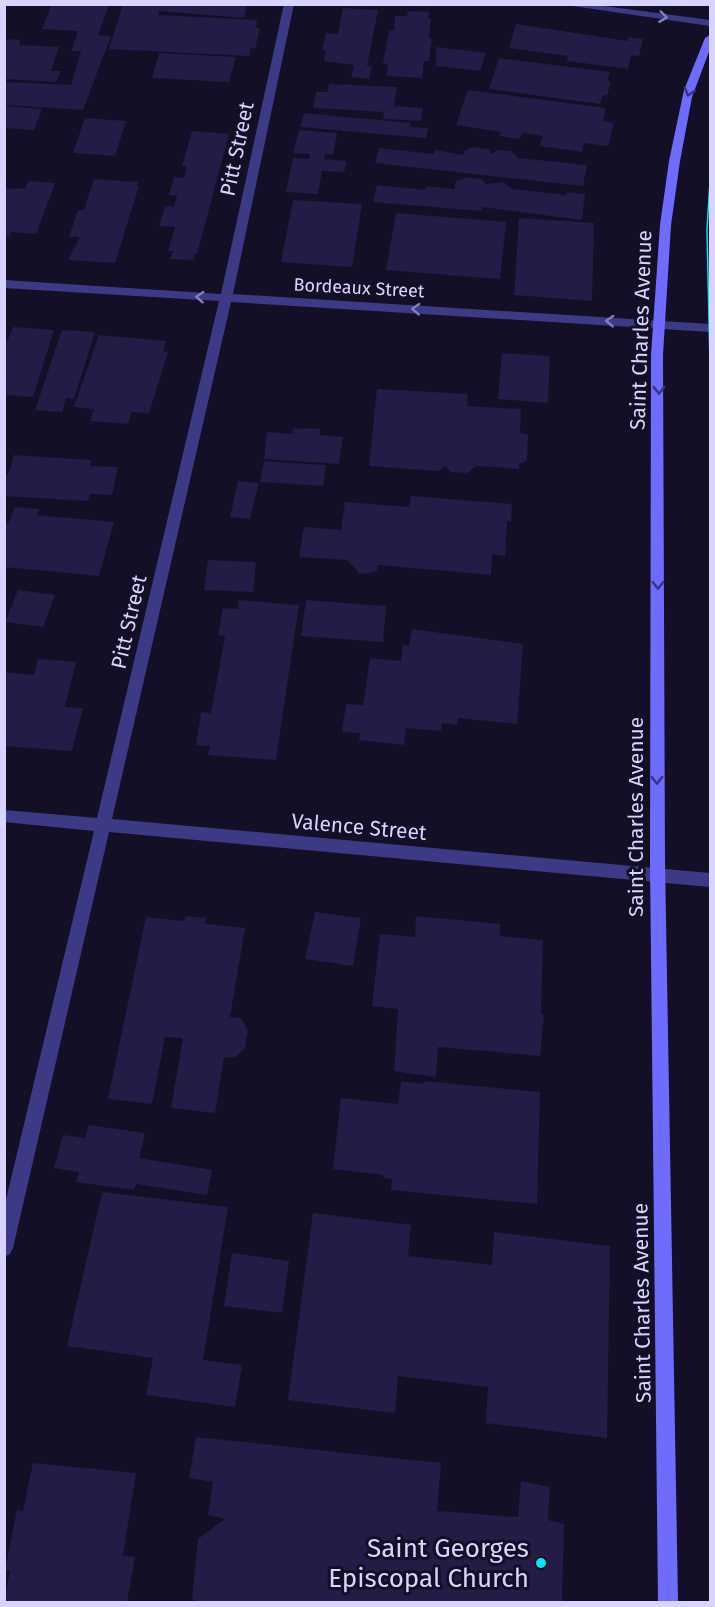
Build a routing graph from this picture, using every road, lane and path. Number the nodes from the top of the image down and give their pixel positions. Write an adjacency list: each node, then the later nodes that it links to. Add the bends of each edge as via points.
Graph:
1 (289, 4): 6 (street, Pitt Street)
2 (563, 4): 3 (street, one-way to 3)
3 (711, 23)
4 (711, 38): 7 (main road, Saint Charles Avenue, one-way to 7, via 688,93 678,146 666,224)
5 (4, 284): 6 (street, Bordeaux Street, one-way to 5)
6 (226, 298): 7 (street, Bordeaux Street, one-way to 6); 10 (street, Pitt Street)
7 (659, 324): 8 (street, Bordeaux Street); 11 (main road, Saint Charles Avenue, one-way to 11)
8 (711, 328)
9 (4, 816): 10 (street, Valence Street)
10 (103, 825): 11 (street, Valence Street); 13 (street, Pitt Street)
11 (656, 874): 12 (street, Valence Street); 14 (main road, Saint Charles Avenue)
12 (711, 880)
13 (4, 1248)
14 (668, 1602)

